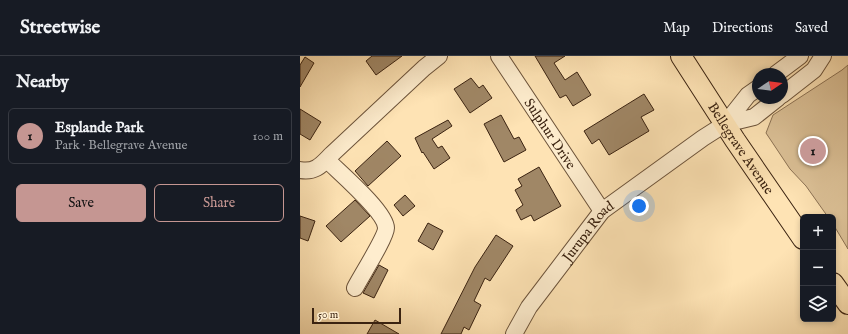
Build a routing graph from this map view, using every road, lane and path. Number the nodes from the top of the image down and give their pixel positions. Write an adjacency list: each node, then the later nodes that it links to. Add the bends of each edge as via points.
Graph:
1 (439, 56): 11 (street)
2 (498, 56): 13 (street, Sulphur Drive)
3 (681, 56): 10 (main road, Bellegrave Avenue)
4 (800, 56): 6 (street)
5 (823, 56): 7 (street, via 814,70)
6 (784, 68)
7 (788, 90)
8 (752, 92): 10 (street)
9 (770, 104): 10 (street, via 754,117)
10 (725, 124): 13 (street, Jurupa Road); 14 (main road, Bellegrave Avenue)
11 (327, 160): 12 (street, via 308,172); 16 (street, via 376,209 384,220 386,229)
12 (300, 170)
13 (602, 211): 18 (street, Jurupa Road, via 529,307)
14 (800, 235)
15 (835, 286): 17 (main road)
16 (354, 288)
17 (848, 304)
18 (514, 334)

